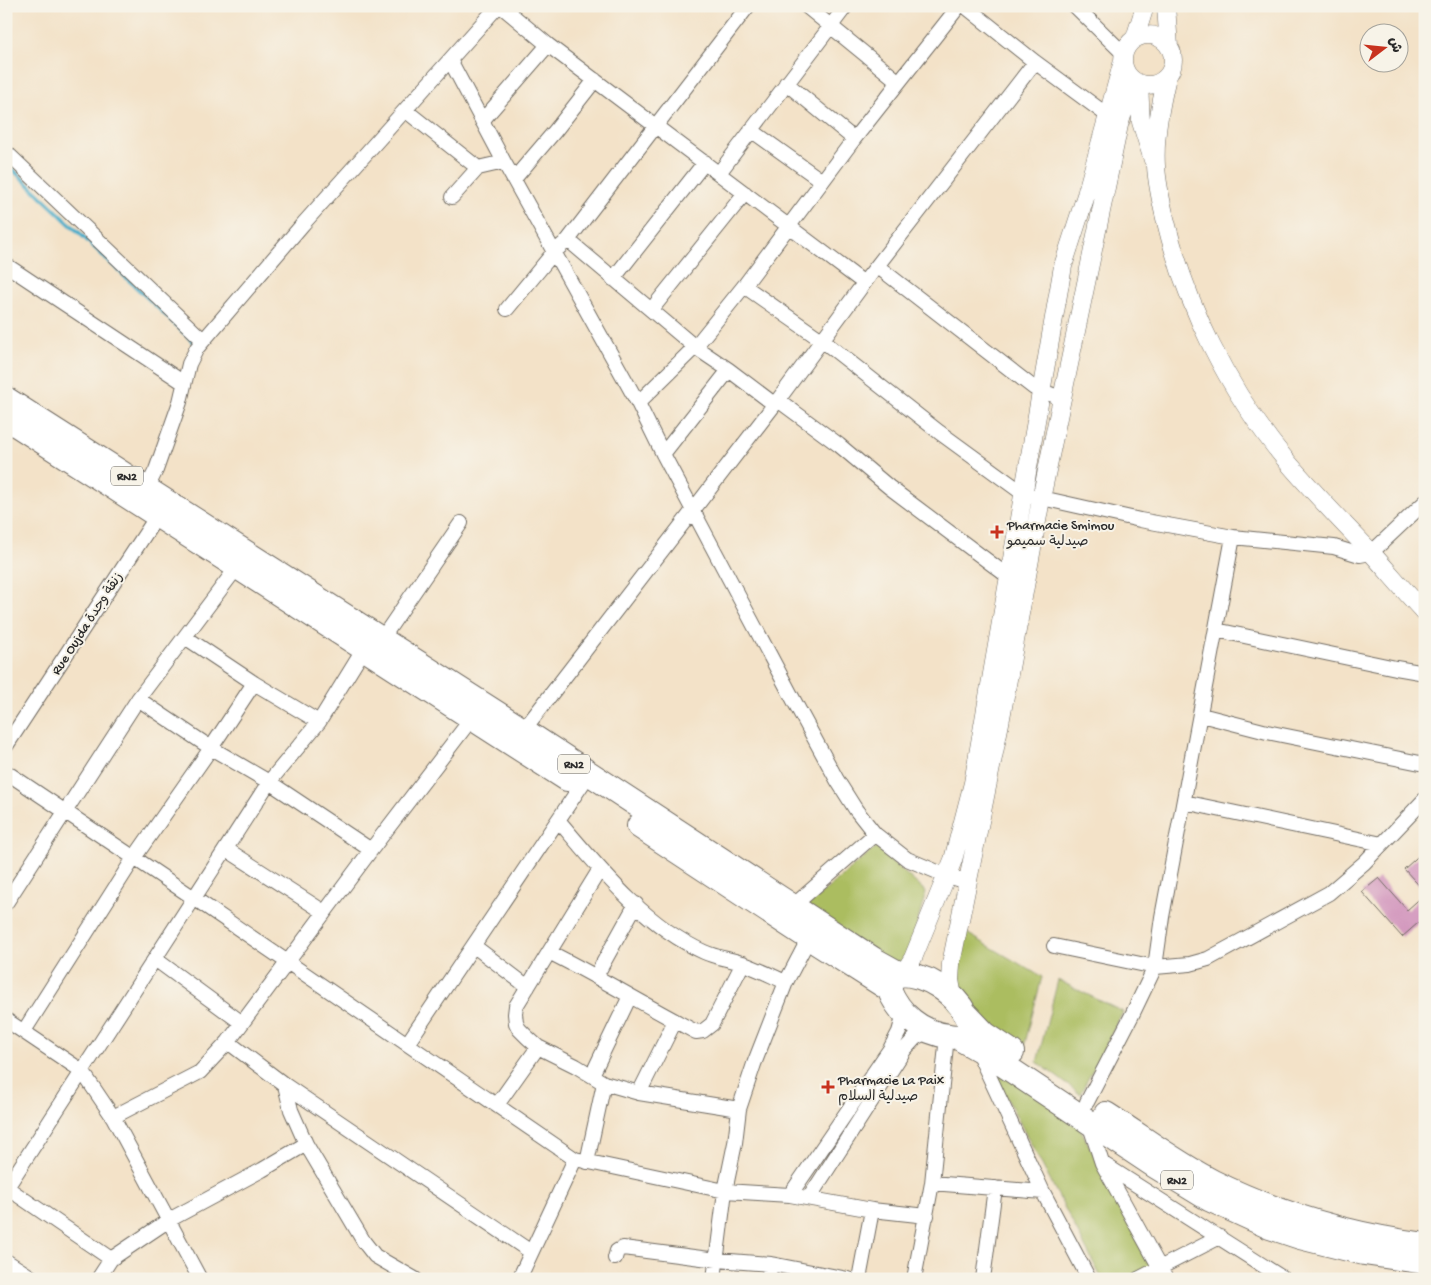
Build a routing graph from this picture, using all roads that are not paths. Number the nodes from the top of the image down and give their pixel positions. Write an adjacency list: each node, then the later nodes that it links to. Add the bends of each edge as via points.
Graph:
1 (500, 6): 12 (street); 15 (street, Rue Oujda زنقة وجدة)
2 (748, 6): 26 (street)
3 (806, 6): 10 (street)
4 (846, 6): 10 (street)
5 (959, 6): 19 (street)
6 (965, 6): 16 (street)
7 (1075, 6): 14 (street)
8 (1145, 6): 11 (street)
9 (1166, 6): 13 (street)
10 (830, 26): 19 (street); 20 (street)
11 (1135, 38): 13 (street, via 1154,36); 14 (street, via 1126,48)
12 (548, 45): 18 (street); 25 (street)
13 (1169, 47): 17 (street, via 1173,59)
14 (1123, 58): 21 (street, via 1127,73); 24 (street)
15 (450, 60): 23 (street, Rue Oujda زنقة وجدة); 25 (street)
16 (1034, 62): 24 (street); 43 (street)
17 (1167, 77): 21 (street, via 1157,84); 32 (street)
18 (595, 80): 26 (street); 35 (street)
19 (899, 82): 28 (street)
20 (786, 83): 27 (street); 28 (street)
21 (1138, 83): 22 (street)
22 (1132, 108): 32 (street); 55 (street, via 1119,125)
23 (405, 110): 33 (street); 49 (street, Rue Oujda زنقة وجدة)
24 (1107, 115): 54 (street, via 1063,266)
25 (482, 120): 30 (street)
26 (656, 126): 31 (street); 40 (street)
27 (752, 130): 34 (street); 36 (street)
28 (854, 140): 36 (street)
29 (6, 152): 49 (street)
30 (504, 162): 33 (street); 35 (street)
31 (705, 162): 34 (street); 44 (street)
32 (1156, 167): 66 (street, via 1175,255 1198,318 1216,355 1260,426 1285,459)
33 (478, 168): 38 (street)
34 (719, 173): 37 (street)
35 (514, 179): 41 (street)
36 (822, 181): 39 (street)
37 (745, 193): 39 (street); 48 (street)
38 (452, 198)
39 (787, 226): 45 (street); 46 (street)
40 (568, 240): 41 (street); 44 (street)
41 (554, 252): 47 (street); 57 (street)
42 (6, 265): 53 (street)
43 (877, 266): 45 (street); 54 (street)
44 (613, 279): 48 (street)
45 (864, 283): 50 (street)
46 (744, 286): 50 (street); 51 (street)
47 (507, 309)
48 (652, 309): 51 (street)
49 (203, 340): 53 (street, Rue Oujda زنقة وجدة, via 189,364)
50 (823, 341): 56 (street); 60 (street, via 939,432)
51 (695, 347): 52 (street); 57 (street)
52 (729, 370): 56 (street); 59 (street)
53 (184, 383): 61 (street, Rue Oujda زنقة وجدة, via 156,470)
54 (1042, 392): 55 (street); 60 (street)
55 (1061, 398): 60 (street)
56 (776, 402): 63 (street); 68 (street)
57 (638, 403): 59 (street)
58 (7, 405): 61 (highway, RN2)
59 (663, 454): 63 (street)
60 (1032, 496): 65 (street); 68 (street)
61 (152, 502): 67 (highway, RN2); 81 (street, Rue Oujda زنقة وجدة)
62 (1425, 502): 66 (street)
63 (693, 511): 80 (street); 91 (street, via 838,780)
64 (461, 523): 72 (street)
65 (1233, 537): 66 (street, via 1334,546 1360,555); 70 (street)
66 (1371, 553): 69 (street)
67 (242, 560): 71 (street); 72 (highway, RN2)
68 (1018, 579): 78 (street)
69 (1425, 613)
70 (1216, 630): 73 (street); 76 (street)
71 (185, 637): 74 (street); 75 (street)
72 (373, 641): 77 (highway, RN2); 79 (street); 80 (highway, RN2)
73 (1425, 673)
74 (254, 683): 79 (street); 82 (street)
75 (138, 699): 82 (street); 89 (street)
76 (1201, 715): 83 (street, via 1267,732); 88 (street)
77 (472, 718): 80 (highway, RN2); 94 (street)
78 (992, 721): 97 (street); 98 (street)
79 (319, 722): 86 (street)
80 (518, 737): 85 (highway, RN2)
81 (6, 746)
82 (211, 748): 86 (street); 95 (street)
83 (1425, 764)
84 (6, 772): 89 (street)
85 (585, 781): 90 (street); 102 (highway, RN2); 106 (highway, RN2)
86 (269, 782): 93 (street); 94 (street)
87 (1425, 798): 92 (street)
88 (1184, 802): 92 (street); 113 (street)
89 (65, 811): 95 (street); 100 (street)
90 (558, 820): 96 (street); 107 (street)
91 (875, 834): 97 (street, via 907,859); 102 (street)
92 (1382, 844): 113 (street, via 1329,893 1222,953 1190,964)
93 (226, 849): 99 (street); 103 (street)
94 (370, 850): 103 (street)
95 (134, 858): 99 (street); 124 (street)
96 (600, 869): 101 (street); 109 (street)
97 (947, 876): 98 (street); 104 (street)
98 (968, 882): 105 (street)
99 (194, 898): 110 (street); 111 (street)
100 (6, 903)
101 (636, 904): 112 (street, via 672,934 705,953); 114 (street)
102 (794, 906): 115 (highway, RN2)
103 (324, 912): 111 (street)
104 (933, 912): 105 (street); 115 (street, via 913,958)
105 (961, 920): 119 (street, via 950,972)
106 (809, 938): 115 (highway, RN2, via 852,963); 116 (street)
107 (474, 946): 117 (street); 127 (street)
108 (1054, 946): 113 (street)
109 (550, 952): 114 (street); 117 (street)
110 (155, 959): 123 (street); 129 (street)
111 (287, 961): 123 (street); 127 (street)
112 (743, 963): 116 (street); 122 (street, via 708,1029 696,1032)
113 (1155, 967): 135 (street)
114 (596, 976): 118 (street)
115 (898, 979): 119 (highway, RN2, via 919,978 934,983); 120 (highway, RN2, via 895,1002)
116 (786, 982): 134 (street)
117 (528, 987): 128 (street, via 516,1006 515,1014 519,1029)
118 (630, 996): 122 (street); 130 (street)
119 (959, 1004): 125 (highway, via 969,1026 962,1036); 135 (highway, RN2, via 991,1038)
120 (904, 1014): 125 (highway, RN2); 145 (street, via 890,1049)
121 (6, 1020): 124 (street)
122 (675, 1021): 132 (street)
123 (242, 1023): 126 (street)
124 (24, 1031): 129 (street)
125 (952, 1038): 135 (highway, RN2); 140 (street); 144 (street); 146 (street, via 915,1038 905,1049)
126 (228, 1042): 131 (street); 136 (street, via 200,1072)
127 (407, 1044): 133 (street)
128 (538, 1047): 130 (street); 133 (street)
129 (82, 1072): 136 (street); 141 (street)
130 (598, 1079): 132 (street); 138 (street)
131 (285, 1086): 137 (street, via 291,1110); 152 (street)
132 (639, 1093): 134 (street)
133 (496, 1105): 138 (street)
134 (739, 1109): 143 (street)
135 (1088, 1112): 139 (street); 151 (highway, RN2, via 1212,1181 1264,1204 1345,1231); 157 (highway, RN2, via 1202,1195 1263,1224 1332,1246)
136 (112, 1117): 149 (street)
137 (306, 1144): 149 (street); 164 (street, via 375,1256)
138 (581, 1161): 143 (street); 152 (street)
139 (1102, 1163): 150 (street); 159 (street)
140 (932, 1183): 142 (street); 148 (street)
141 (6, 1188): 154 (street)
142 (995, 1188): 144 (street); 171 (street)
143 (725, 1191): 145 (street); 155 (street)
144 (1042, 1192): 172 (street)
145 (790, 1195): 146 (street)
146 (809, 1198): 147 (street)
147 (872, 1210): 148 (street); 169 (street)
148 (927, 1216): 170 (street)
149 (169, 1220): 154 (street); 163 (street)
150 (1220, 1237): 159 (street); 160 (street)
151 (1425, 1245)
152 (530, 1252): 165 (street)
153 (615, 1258): 155 (street, via 617,1251 623,1248)
154 (111, 1259): 162 (street)
155 (717, 1260): 158 (street); 166 (street)
156 (6, 1262): 161 (street)
157 (1425, 1262)
158 (771, 1264): 167 (street); 168 (street)
159 (1163, 1273): 173 (street)
160 (1278, 1275): 174 (street)
161 (34, 1279)
162 (98, 1279)
163 (200, 1279)
164 (415, 1279)
165 (519, 1279)
166 (714, 1279)
167 (768, 1279)
168 (848, 1279)
169 (859, 1279)
170 (914, 1279)
171 (983, 1279)
172 (1089, 1279)
173 (1138, 1279)
174 (1259, 1279)

